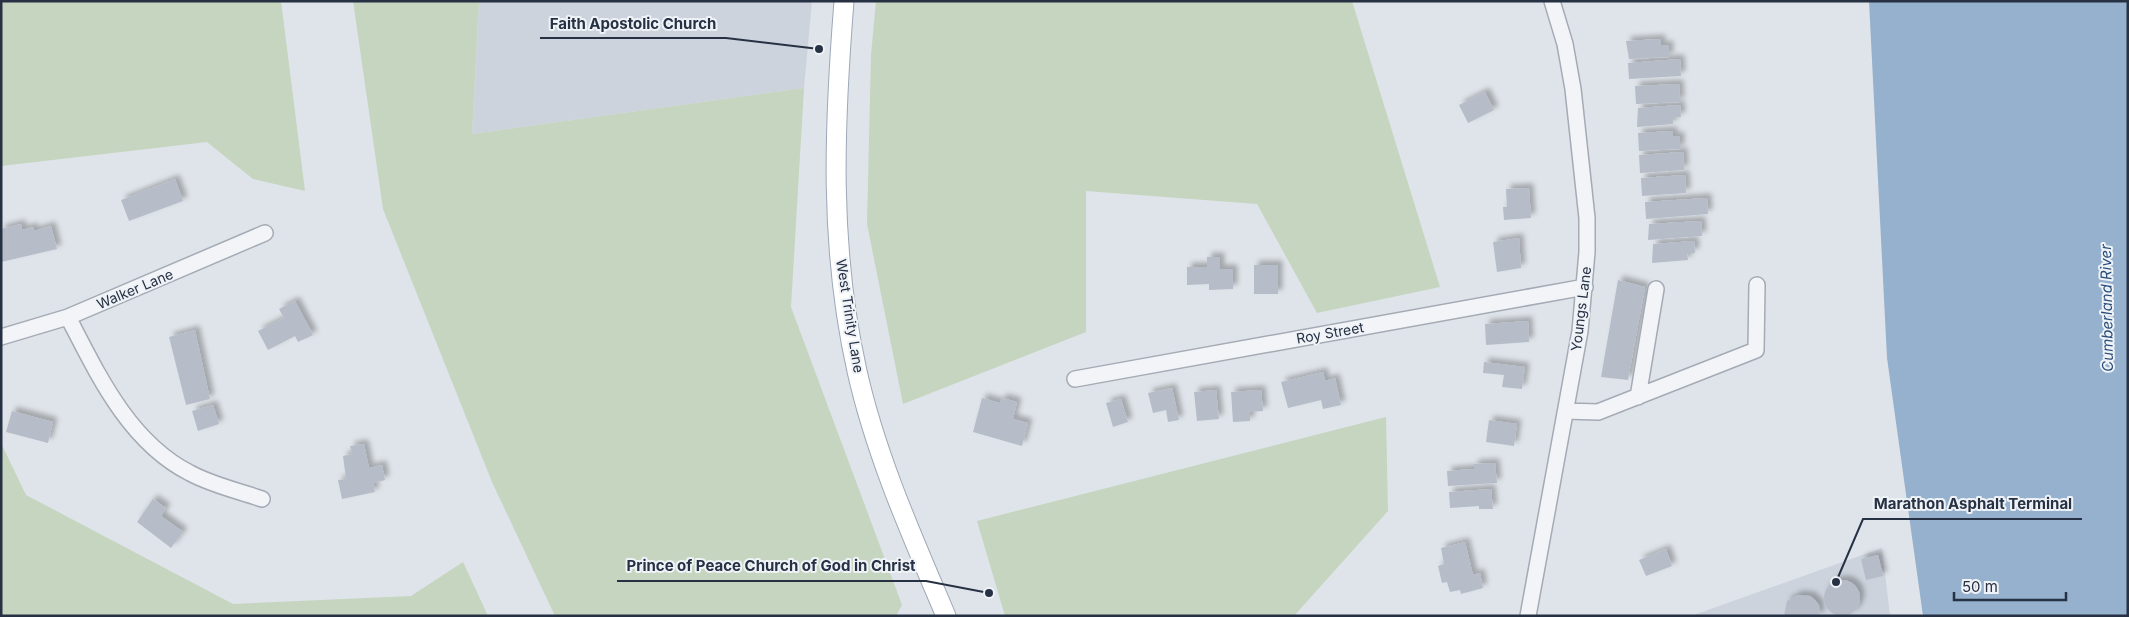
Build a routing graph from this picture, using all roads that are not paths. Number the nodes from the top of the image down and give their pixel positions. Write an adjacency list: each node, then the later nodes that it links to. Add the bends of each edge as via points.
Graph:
1 (844, 1): 13 (main road, West Trinity Lane, via 837,92 835,195 843,292 857,371 882,460)
2 (1552, 1): 5 (street, Youngs Lane, via 1573,89 1587,218)
3 (265, 233): 7 (street, Walker Lane)
4 (1757, 285): 10 (street, via 1756,350)
5 (1585, 287): 9 (street, Roy Street); 11 (street, Youngs Lane)
6 (1656, 289): 10 (street)
7 (68, 317): 8 (street, Walker Lane); 12 (street, via 106,389 150,446 190,474)
8 (1, 337)
9 (1075, 379)
10 (1638, 397): 11 (street, via 1598,412)
11 (1566, 411): 14 (street, Youngs Lane)
12 (262, 499)
13 (946, 616)
14 (1528, 616)

